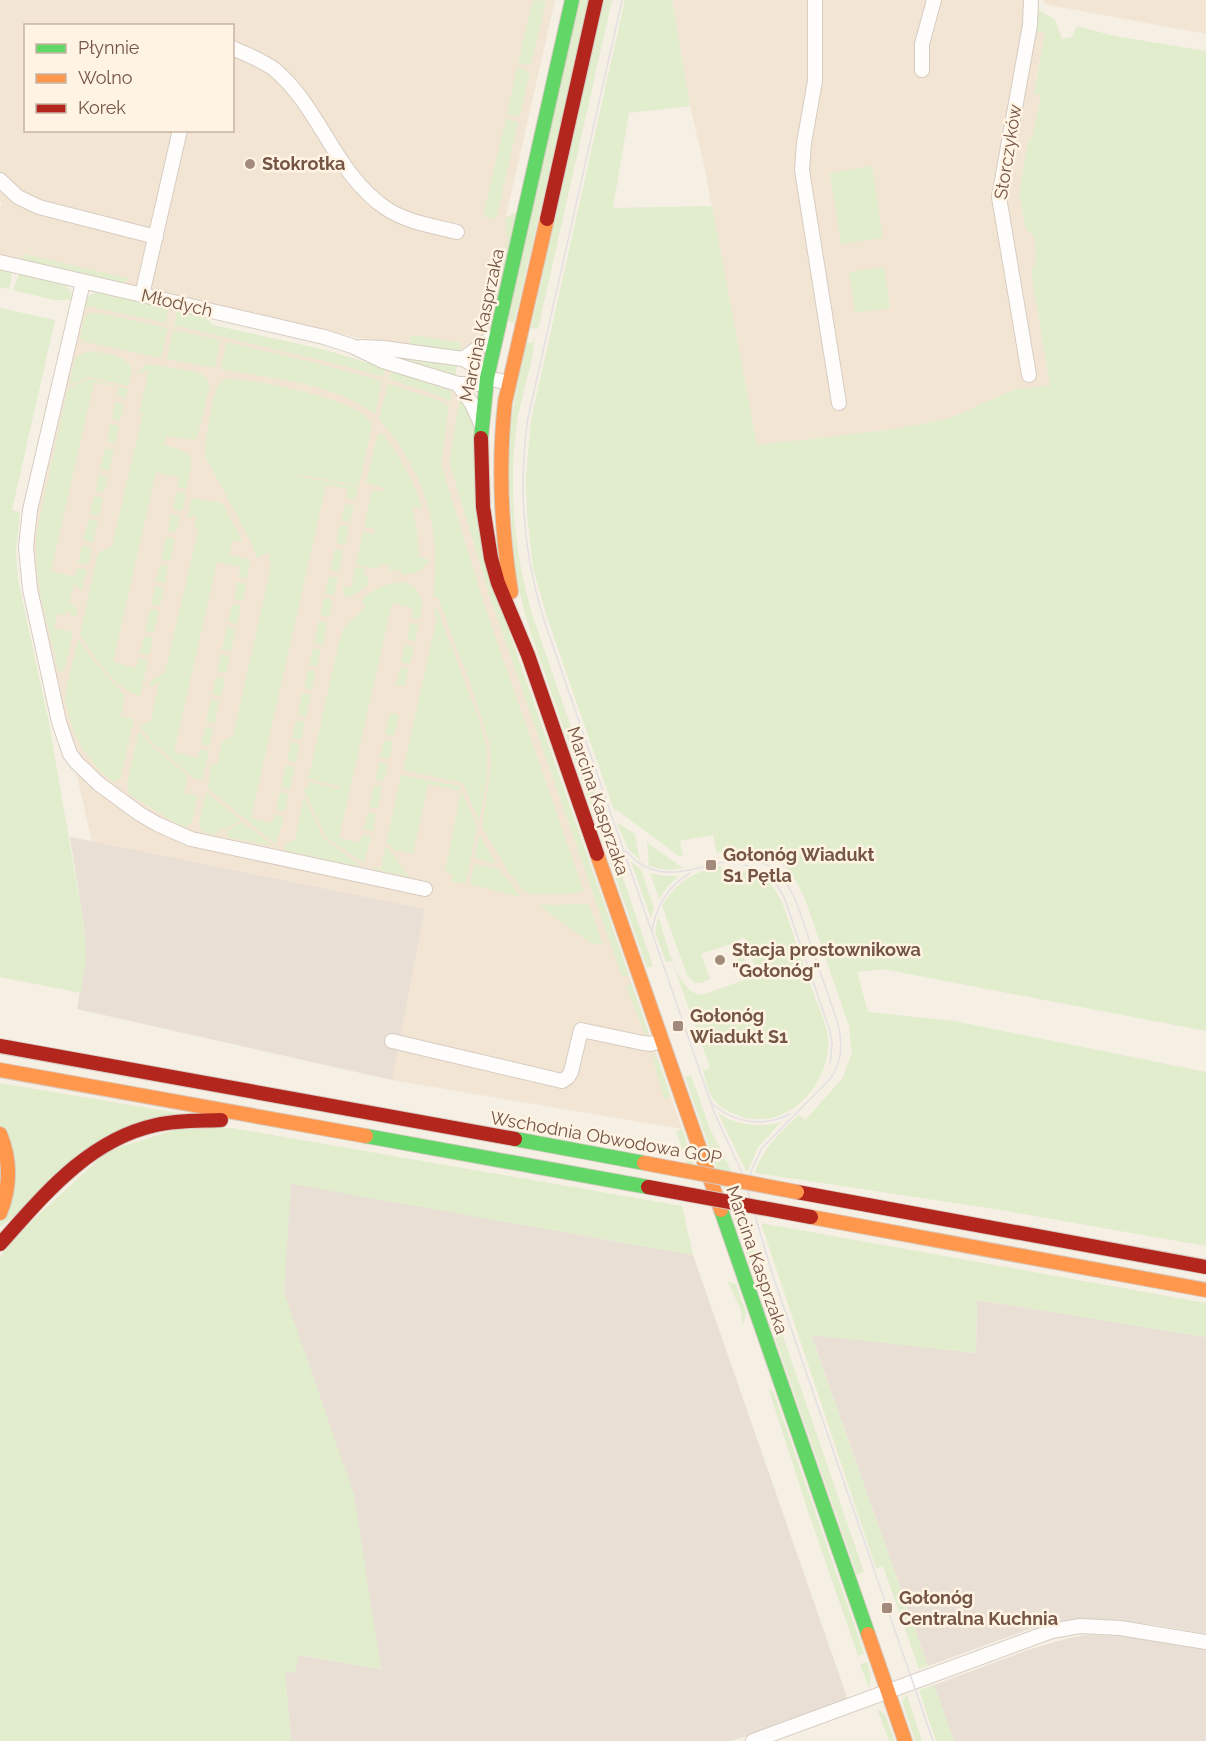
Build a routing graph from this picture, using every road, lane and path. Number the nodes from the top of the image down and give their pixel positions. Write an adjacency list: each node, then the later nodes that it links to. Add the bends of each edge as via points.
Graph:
1 (572, 0): 15 (main road, Marcina Kasprzaka)
2 (596, 0): 20 (main road, Marcina Kasprzaka)
3 (815, 0): 22 (street, via 815,81 802,170)
4 (934, 0): 7 (street, via 922,44)
5 (1031, 0): 18 (street, Storczyków, via 1030,25 999,197)
6 (234, 49): 10 (street, via 256,58 287,82 369,195 408,219)
7 (922, 70)
8 (180, 132): 11 (street)
9 (0, 180): 11 (street, via 18,197 39,207)
10 (457, 232)
11 (156, 237): 14 (street)
12 (0, 262): 13 (street, Młodych)
13 (83, 282): 14 (street, Młodych); 25 (street, via 30,510 26,547 30,589 59,722 70,754 119,799 183,836)
14 (142, 295): 16 (street, Młodych)
15 (496, 334): 17 (street); 19 (main road, Marcina Kasprzaka)
16 (352, 346): 17 (street, Młodych); 21 (street, Młodych, via 383,361)
17 (463, 359): 19 (street, Młodych)
18 (1029, 375)
19 (487, 378): 20 (street, Młodych); 21 (street, Młodych, via 477,384); 23 (main road, Marcina Kasprzaka)
20 (509, 383): 24 (main road, Marcina Kasprzaka, via 501,438 500,515 511,591)
21 (458, 384): 23 (street)
22 (839, 403)
23 (481, 426): 24 (main road, Marcina Kasprzaka, via 481,482 488,546 501,594)
24 (528, 656): 26 (main road, Marcina Kasprzaka)
25 (425, 889)
26 (662, 1040): 27 (street, via 643,1043 582,1030 571,1072 562,1081); 37 (main road, Marcina Kasprzaka)
27 (392, 1041)
28 (0, 1046): 34 (main road, Wschodnia Obwodowa GOP, bridge)
29 (0, 1070): 30 (main road)
30 (269, 1119): 33 (main road, via 182,1122 135,1130 104,1145 71,1170); 35 (main road, bridge)
31 (0, 1134): 32 (main road, via 10,1166 8,1190)
32 (0, 1213)
33 (0, 1244)
34 (1206, 1267)
35 (1206, 1290)
36 (1206, 1642): 37 (street, via 1120,1628 1080,1626 1052,1631)
37 (888, 1692): 38 (street); 39 (main road, Marcina Kasprzaka)
38 (753, 1741)
39 (905, 1741)

